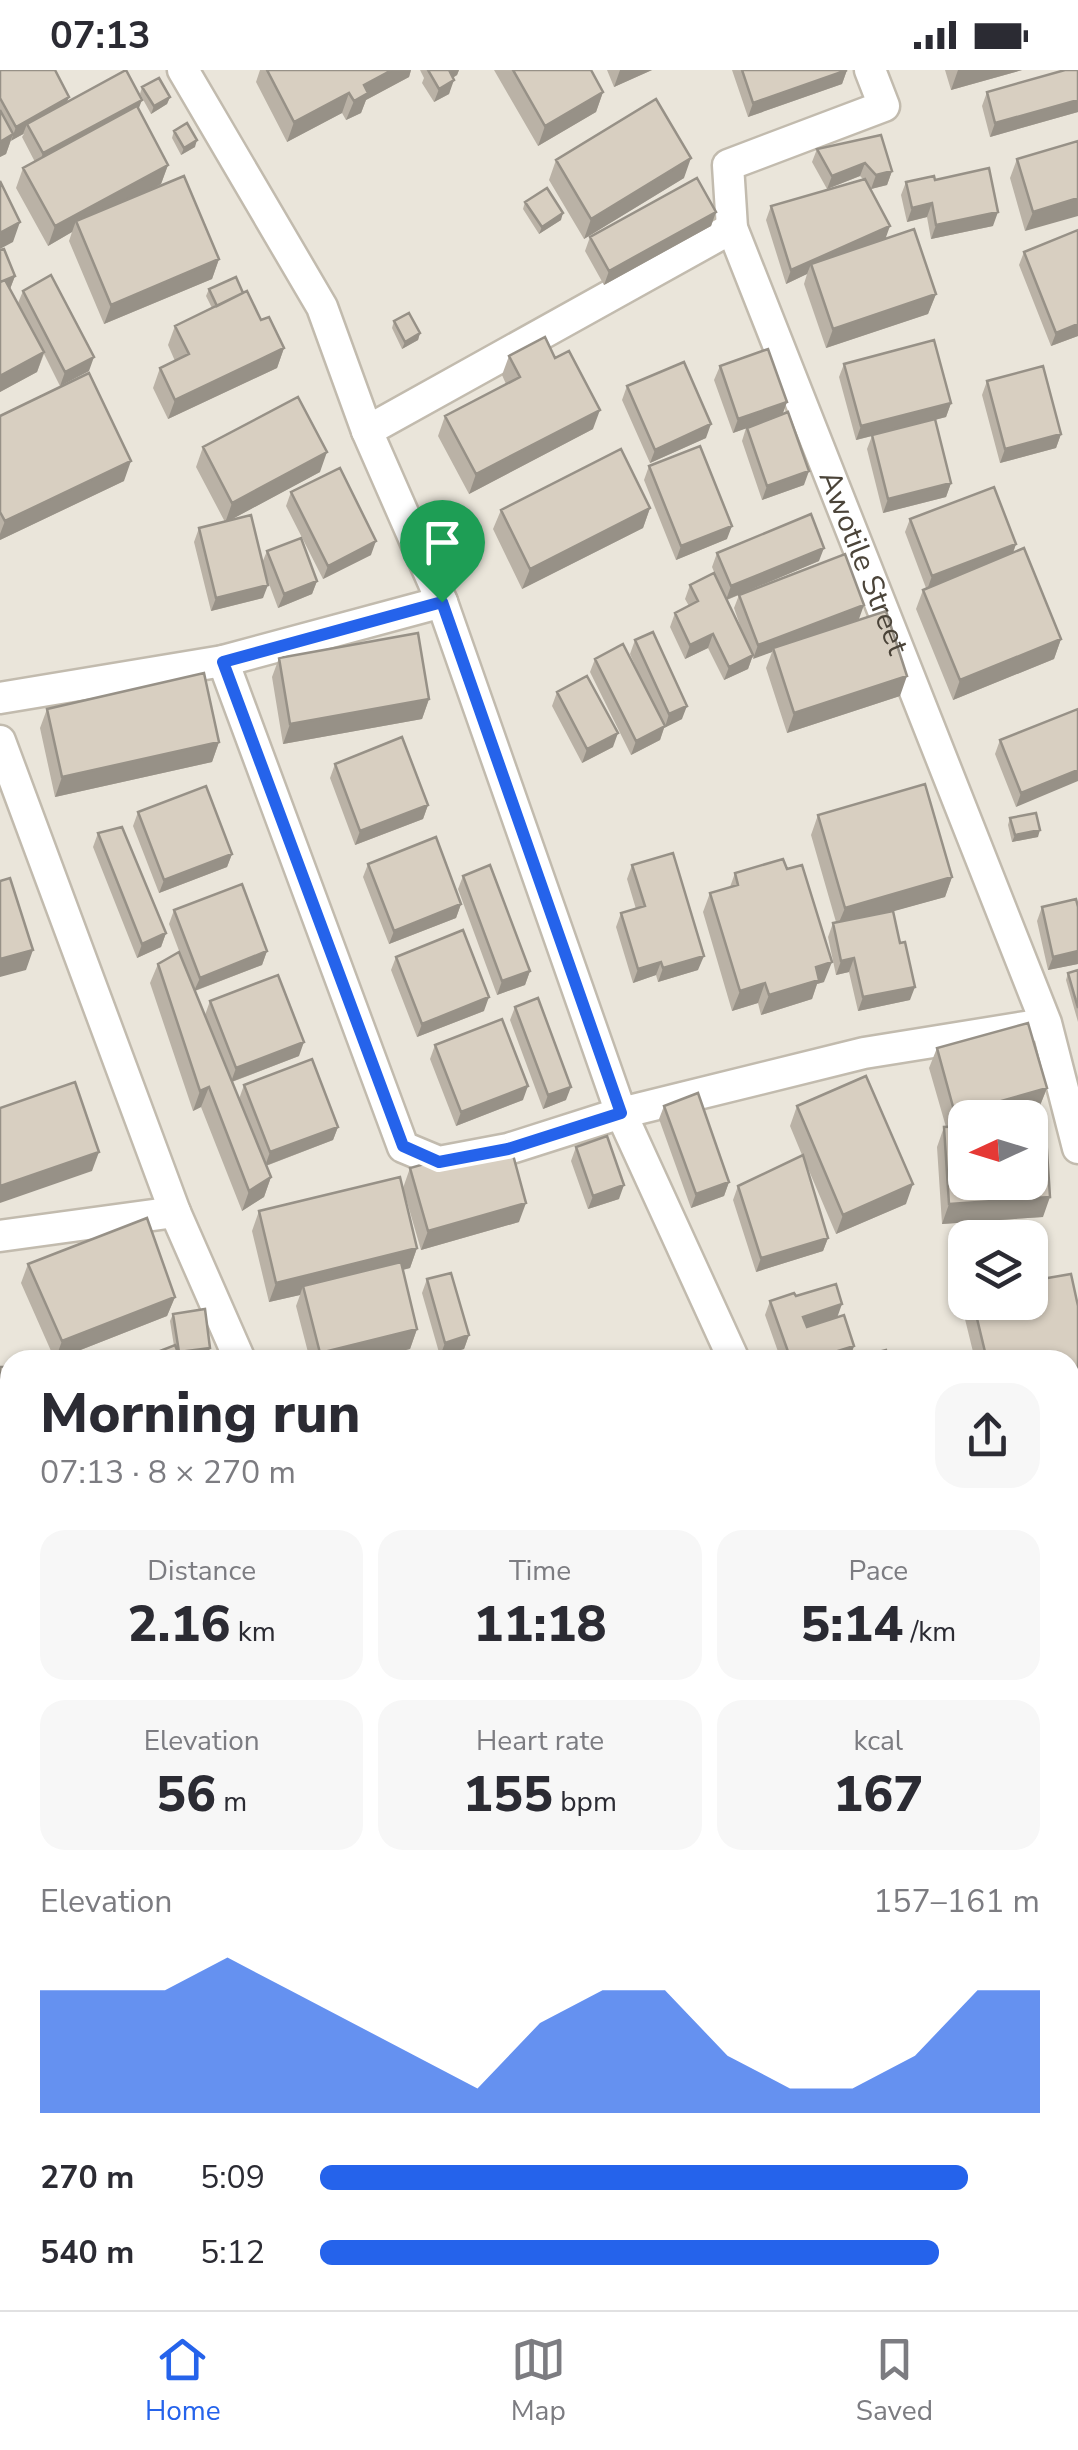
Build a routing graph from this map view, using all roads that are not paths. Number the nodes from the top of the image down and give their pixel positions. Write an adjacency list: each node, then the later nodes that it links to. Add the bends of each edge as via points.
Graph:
1 (183, 70): 4 (street, via 322,307)
2 (870, 70): 3 (street, Awotile Street, via 884,106 728,165)
3 (732, 228): 4 (street); 9 (street, Awotile Street)
4 (367, 432): 5 (street)
5 (442, 602): 6 (street); 10 (street)
6 (223, 662): 7 (street); 10 (street, via 403,1146 439,1162 508,1149)
7 (0, 698)
8 (0, 741): 12 (street)
9 (1046, 1023): 10 (street, via 864,1054); 11 (street, Awotile Street)
10 (621, 1113): 15 (street)
11 (1078, 1148)
12 (175, 1212): 13 (street); 14 (street)
13 (0, 1236)
14 (236, 1350)
15 (729, 1350)

